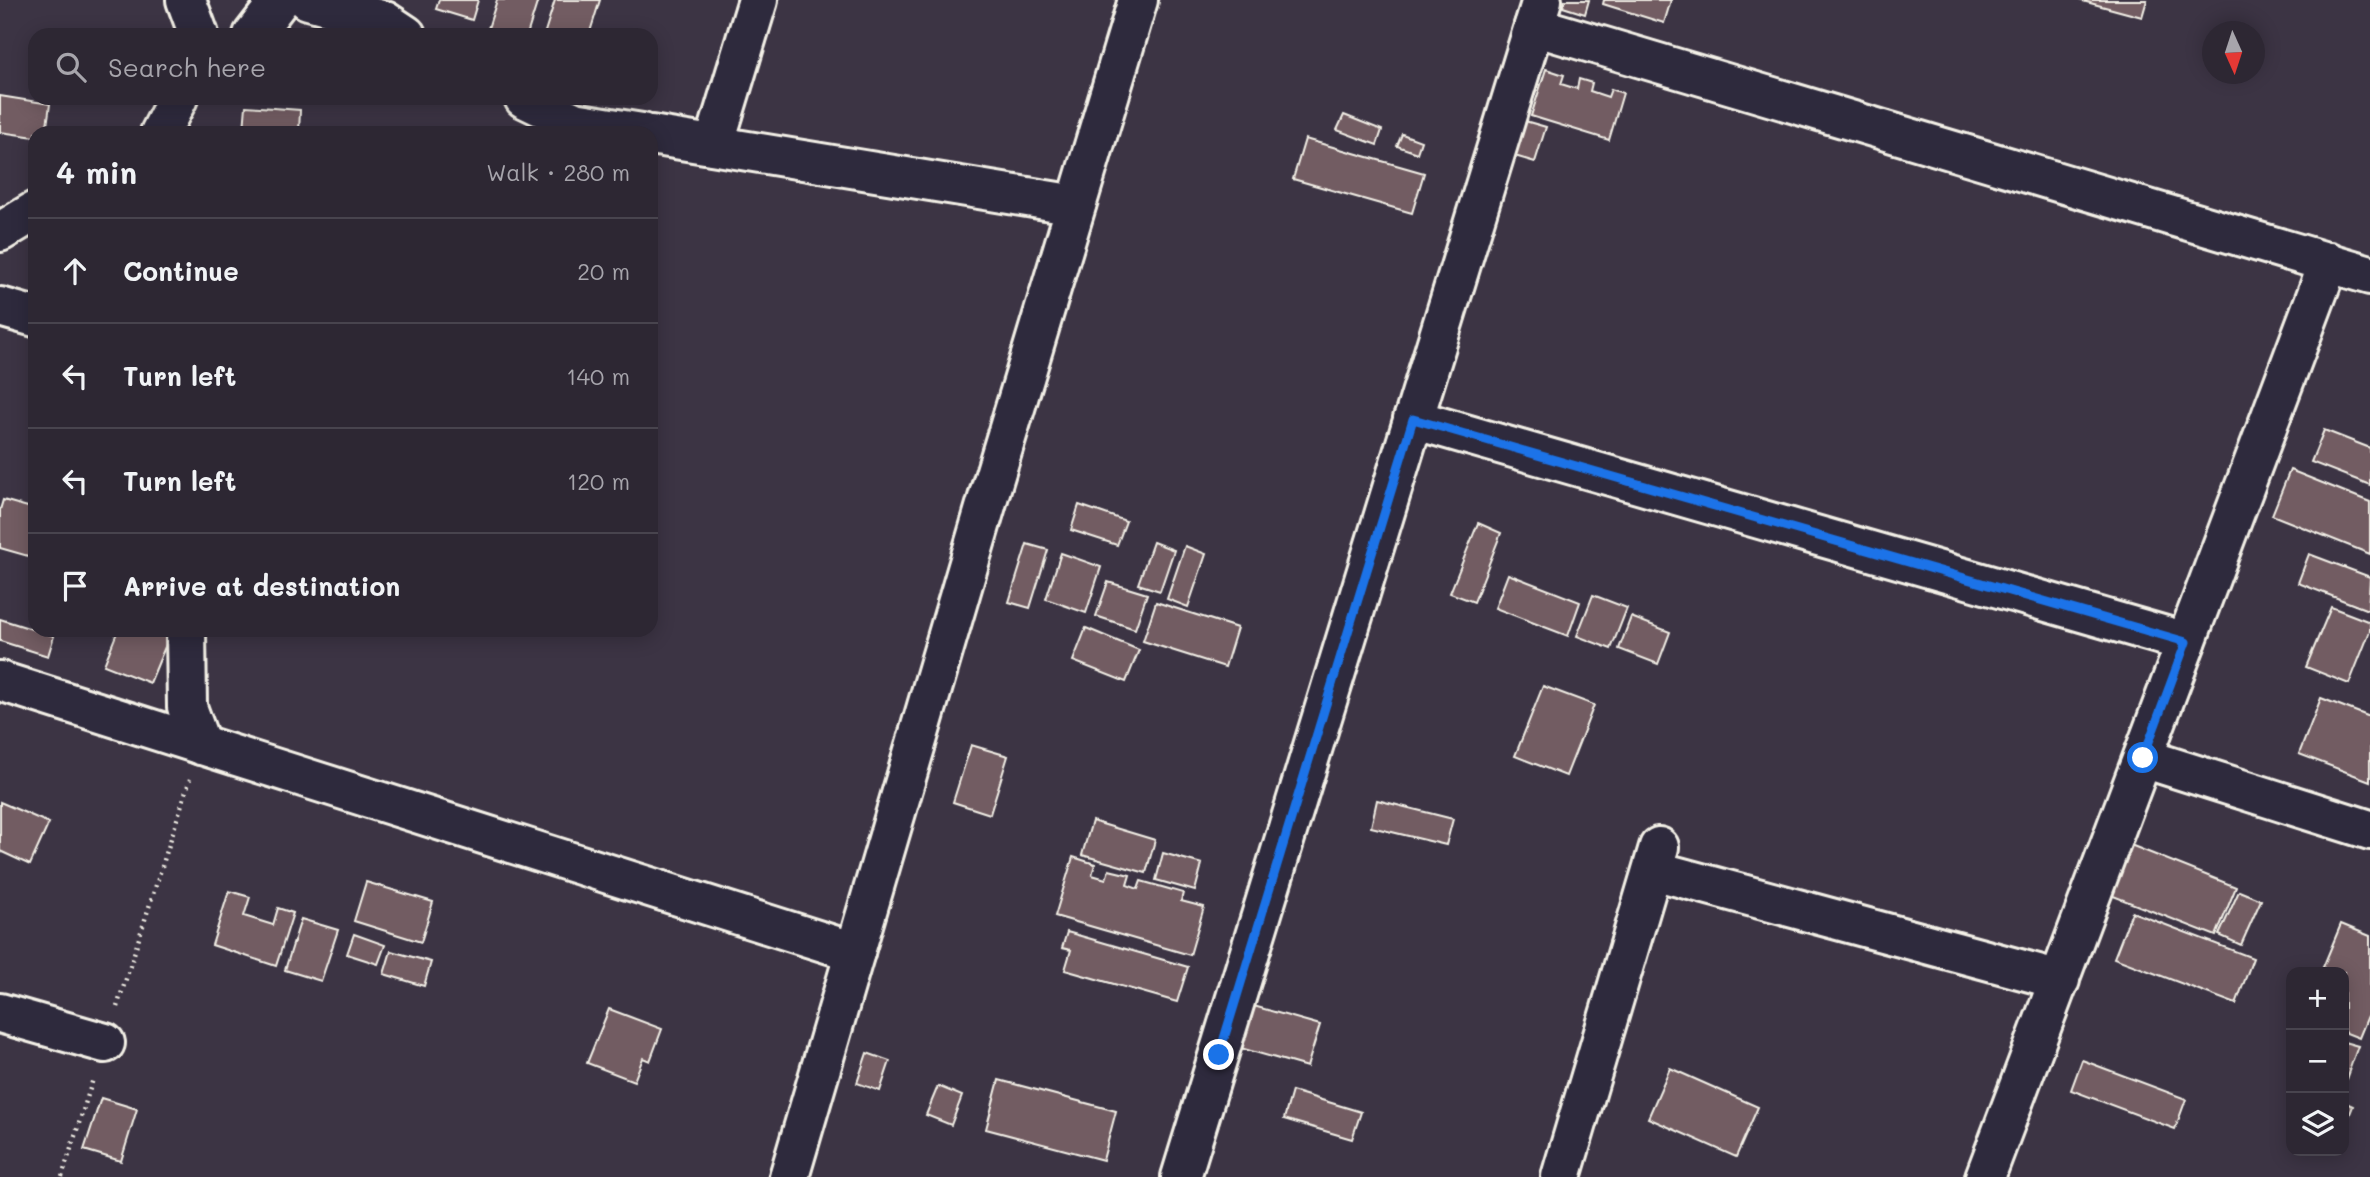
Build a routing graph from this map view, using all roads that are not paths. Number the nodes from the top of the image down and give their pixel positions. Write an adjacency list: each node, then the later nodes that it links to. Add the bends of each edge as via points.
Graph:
1 (186, 0): 7 (street)
2 (280, 0): 8 (street)
3 (308, 0): 9 (street)
4 (758, 0): 13 (street)
5 (1138, 0): 14 (street)
6 (1538, 13): 17 (street); 21 (street)
7 (196, 28)
8 (258, 28)
9 (395, 28)
10 (539, 105): 11 (street, via 574,122)
11 (599, 126)
12 (658, 136): 13 (street)
13 (714, 145): 14 (street)
14 (1076, 205): 28 (street)
15 (28, 215): 16 (street)
16 (0, 232)
17 (2329, 262): 18 (street); 23 (street)
18 (2370, 275)
19 (0, 307): 20 (street)
20 (28, 315)
21 (1413, 419): 23 (street); 33 (street)
22 (186, 637): 25 (street, via 187,708)
23 (2186, 642): 26 (street)
24 (0, 681): 25 (street)
25 (201, 745): 28 (street)
26 (2143, 758): 27 (street); 29 (street)
27 (2370, 830)
28 (855, 952): 32 (street)
29 (2060, 979): 34 (street, via 1656,858); 35 (street)
30 (0, 1013): 31 (street)
31 (105, 1043)
32 (789, 1177)
33 (1181, 1177)
34 (1561, 1177)
35 (1985, 1177)

